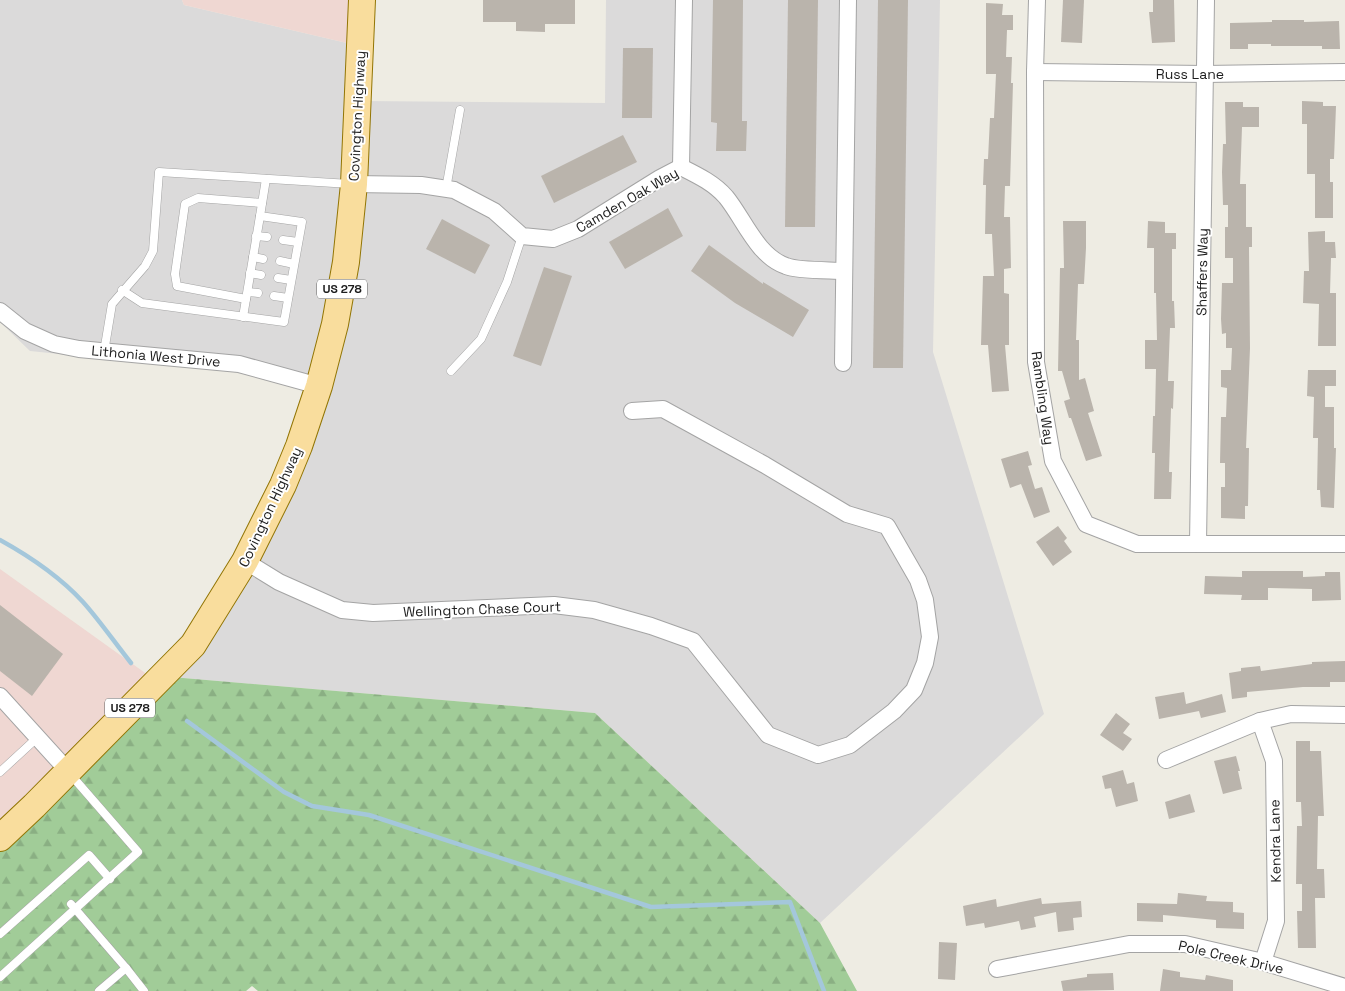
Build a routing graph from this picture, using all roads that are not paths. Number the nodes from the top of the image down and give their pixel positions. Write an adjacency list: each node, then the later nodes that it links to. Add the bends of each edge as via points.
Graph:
1 (362, 0): 12 (main road, Covington Highway / US 278)
2 (684, 0): 10 (street)
3 (848, 0): 25 (street)
4 (1037, 0): 6 (street, Rambling Way)
5 (1206, 0): 8 (street, Shaffers Way)
6 (1035, 72): 8 (street, Russ Lane); 42 (street, Rambling Way, via 1036,362 1052,461 1086,524 1137,544)
7 (1345, 72): 8 (street, Russ Lane)
8 (1205, 74): 42 (street, Shaffers Way)
9 (460, 110): 13 (lane)
10 (681, 167): 17 (street, Camden Oak Way, via 578,229 553,239); 25 (street, Camden Oak Way, via 708,181 726,197 749,234 774,261 788,267)
11 (266, 179): 12 (lane); 14 (lane); 30 (lane, via 159,172 153,251 145,266)
12 (354, 184): 13 (street, via 421,185); 40 (main road, Covington Highway / US 278, via 346,262)
13 (446, 189): 17 (street, via 494,210)
14 (262, 203): 15 (lane); 32 (lane, via 198,198 185,204 175,274 177,286)
15 (260, 216): 16 (lane); 20 (lane, via 302,222)
16 (256, 236): 18 (lane); 21 (lane)
17 (522, 236): 39 (lane, via 507,282 481,339)
18 (267, 238)
19 (283, 240): 20 (lane)
20 (298, 242): 24 (lane)
21 (253, 257): 22 (lane); 26 (lane)
22 (263, 259)
23 (280, 262): 24 (lane)
24 (294, 264): 29 (lane)
25 (844, 271): 38 (street)
26 (250, 273): 27 (lane); 32 (lane)
27 (261, 275)
28 (278, 278): 29 (lane)
29 (291, 280): 34 (lane)
30 (122, 290): 36 (lane, via 142,303); 37 (lane, via 112,304)
31 (258, 293): 32 (lane)
32 (247, 295): 36 (lane)
33 (274, 296): 34 (lane)
34 (288, 298): 36 (lane, via 284,322)
35 (0, 311): 37 (street, Lithonia West Drive, via 25,331 54,344)
36 (243, 317)
37 (104, 352): 40 (street, Lithonia West Drive, via 239,364)
38 (843, 364)
39 (451, 371)
40 (319, 386): 44 (main road, Covington Highway / US 278, via 283,485)
41 (632, 411): 44 (street, Wellington Chase Court, via 663,409 847,514 887,526 926,600 930,637 925,663 914,690 894,711 850,745 818,755 768,734 693,641 651,626 594,610 554,605 373,613 342,610 279,582)
42 (1198, 544): 43 (street, Rambling Way)
43 (1345, 544)
44 (245, 561): 50 (main road, Covington Highway / US 278, via 193,645)
45 (0, 696): 48 (street)
46 (1345, 715): 47 (street, via 1291,714)
47 (1260, 721): 49 (street); 56 (street, Kendra Lane, via 1274,762 1276,921)
48 (38, 738): 50 (street); 51 (lane)
49 (1166, 760)
50 (68, 771): 52 (main road, Covington Highway / US 278); 53 (lane, via 138,852)
51 (0, 772)
52 (0, 838)
53 (110, 879): 54 (lane); 55 (lane, via 89,855 10,929)
54 (74, 906): 57 (lane); 59 (lane)
55 (0, 934)
56 (1263, 962): 58 (street, Pole Creek Drive, via 1186,944 1129,944); 60 (street, Pole Creek Drive)
57 (126, 968): 61 (lane); 62 (lane)
58 (997, 969)
59 (2, 972)
60 (1345, 987)
61 (99, 991)
62 (144, 991)

